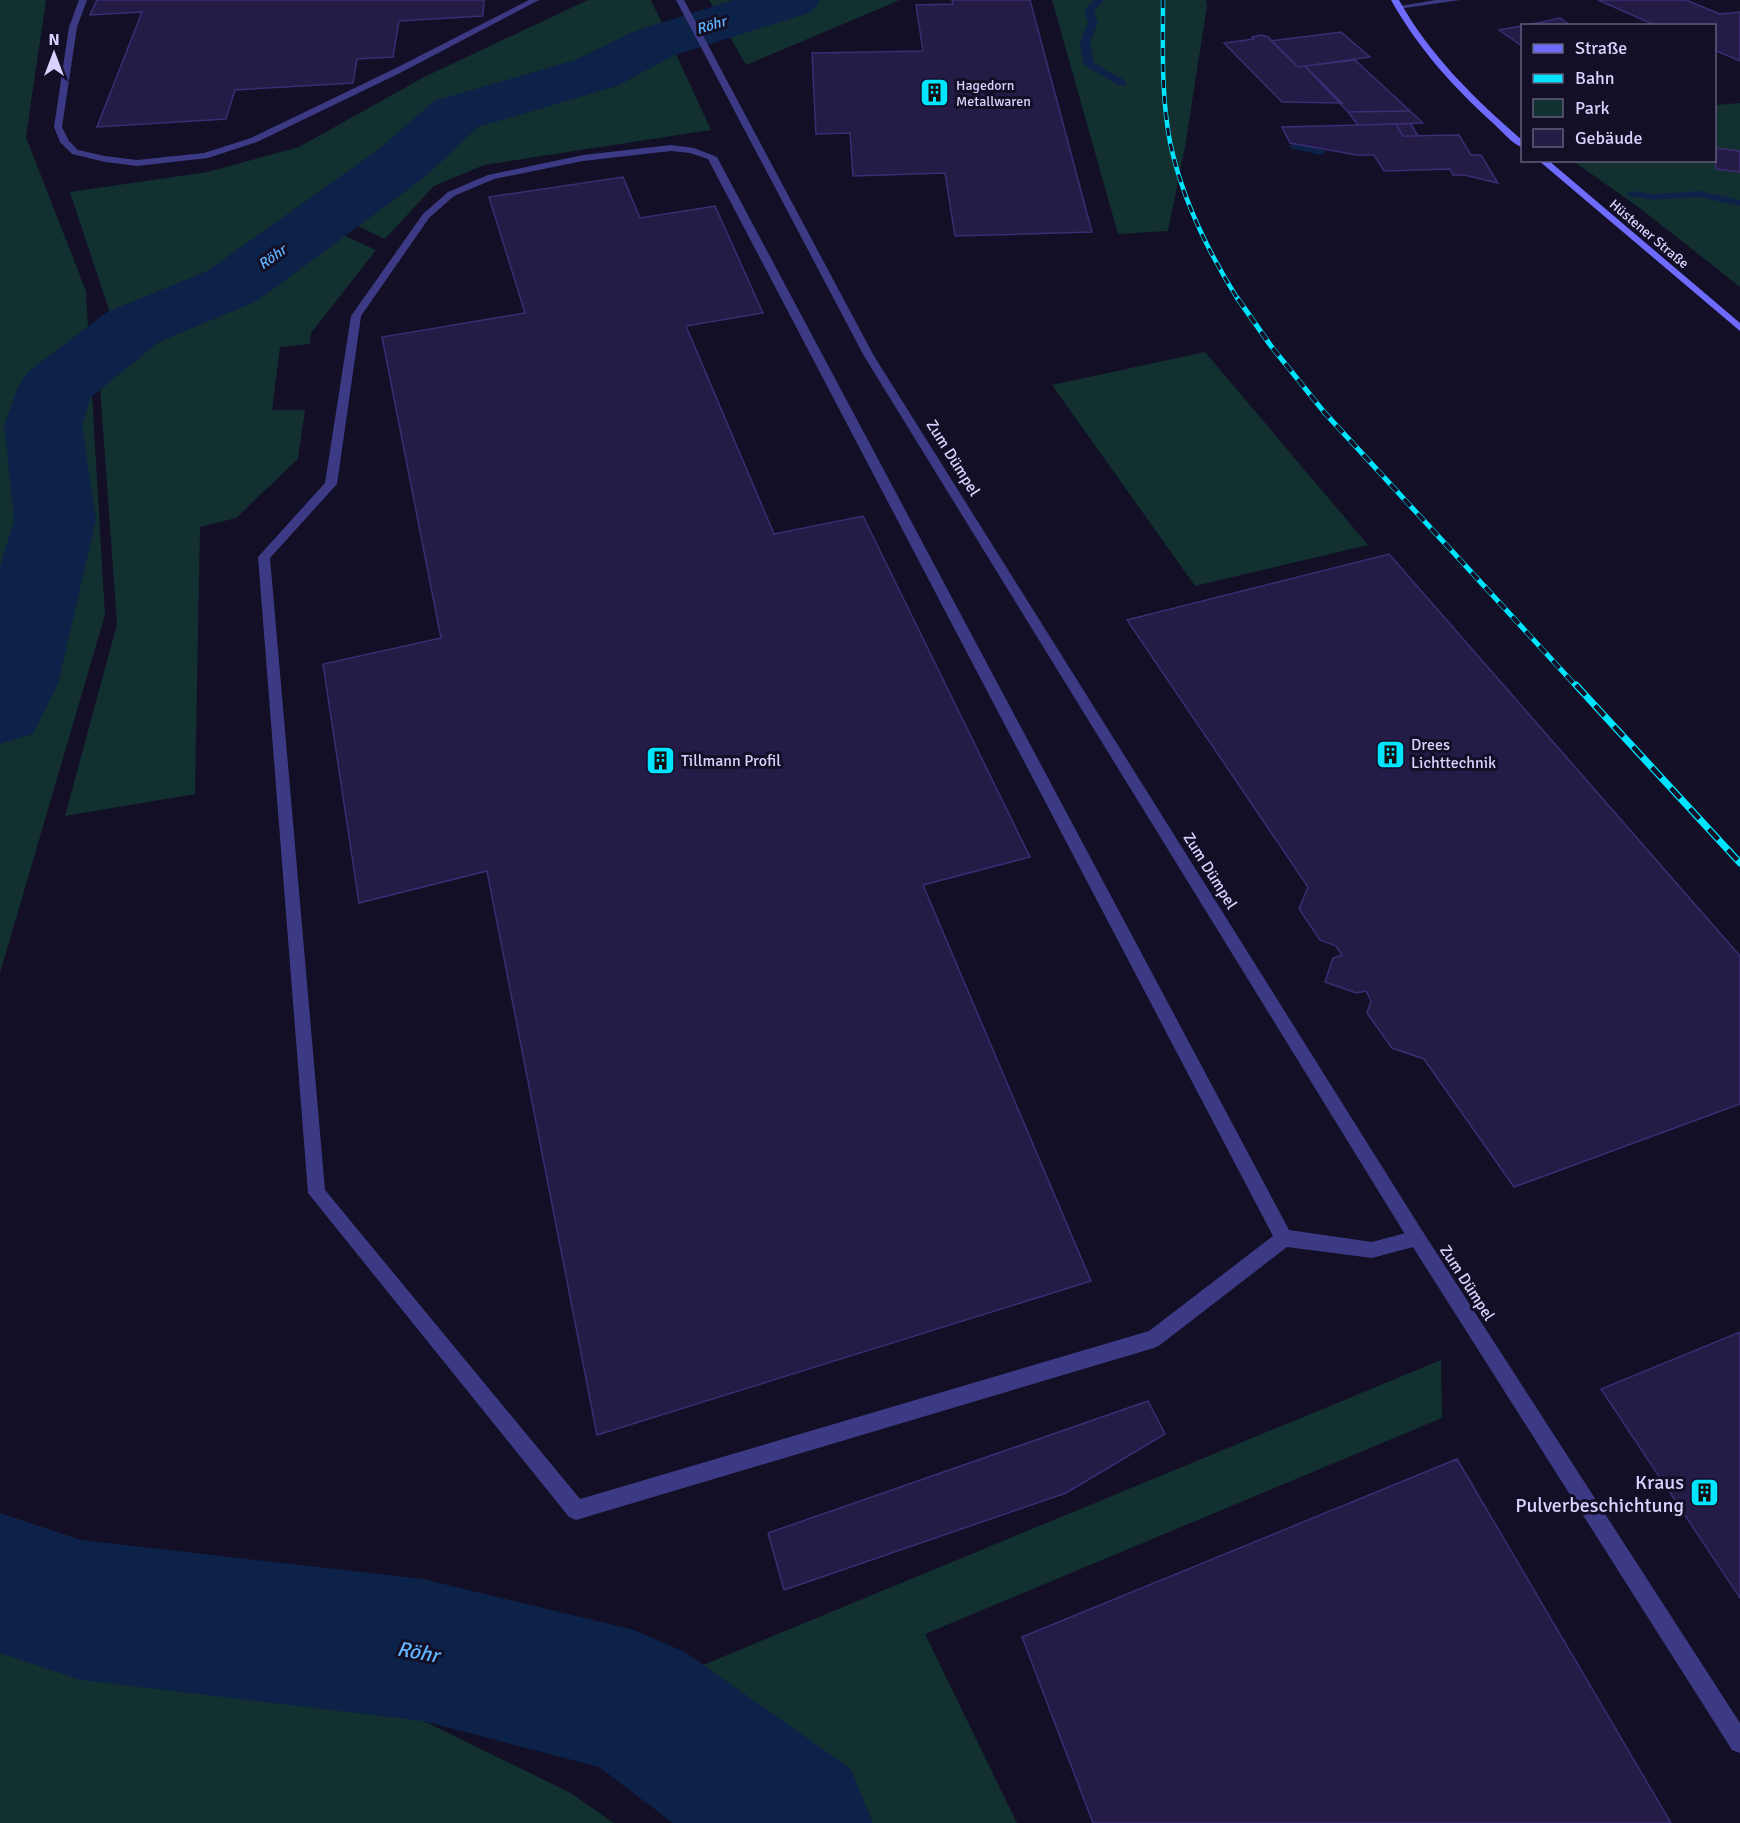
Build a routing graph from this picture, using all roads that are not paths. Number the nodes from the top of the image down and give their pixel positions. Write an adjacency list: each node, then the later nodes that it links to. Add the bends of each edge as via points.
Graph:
1 (82, 0): 2 (street, via 73,27 58,127 75,153 137,163 205,156 254,140)
2 (535, 0)
3 (681, 0): 10 (street, Zum Dümpel, via 869,356)
4 (1455, 0): 5 (street)
5 (1397, 3): 6 (main road, via 1428,51)
6 (1521, 143)
7 (1544, 162): 8 (main road, Hüstener Straße)
8 (1740, 328)
9 (1284, 1238): 9 (street, via 712,157 671,148 583,158 491,177 451,194 426,216 356,316 331,484 264,558 317,1193 576,1510 1154,1339); 10 (street, via 1372,1250)
10 (1417, 1238): 11 (street, Zum Dümpel)
11 (1740, 1742)

